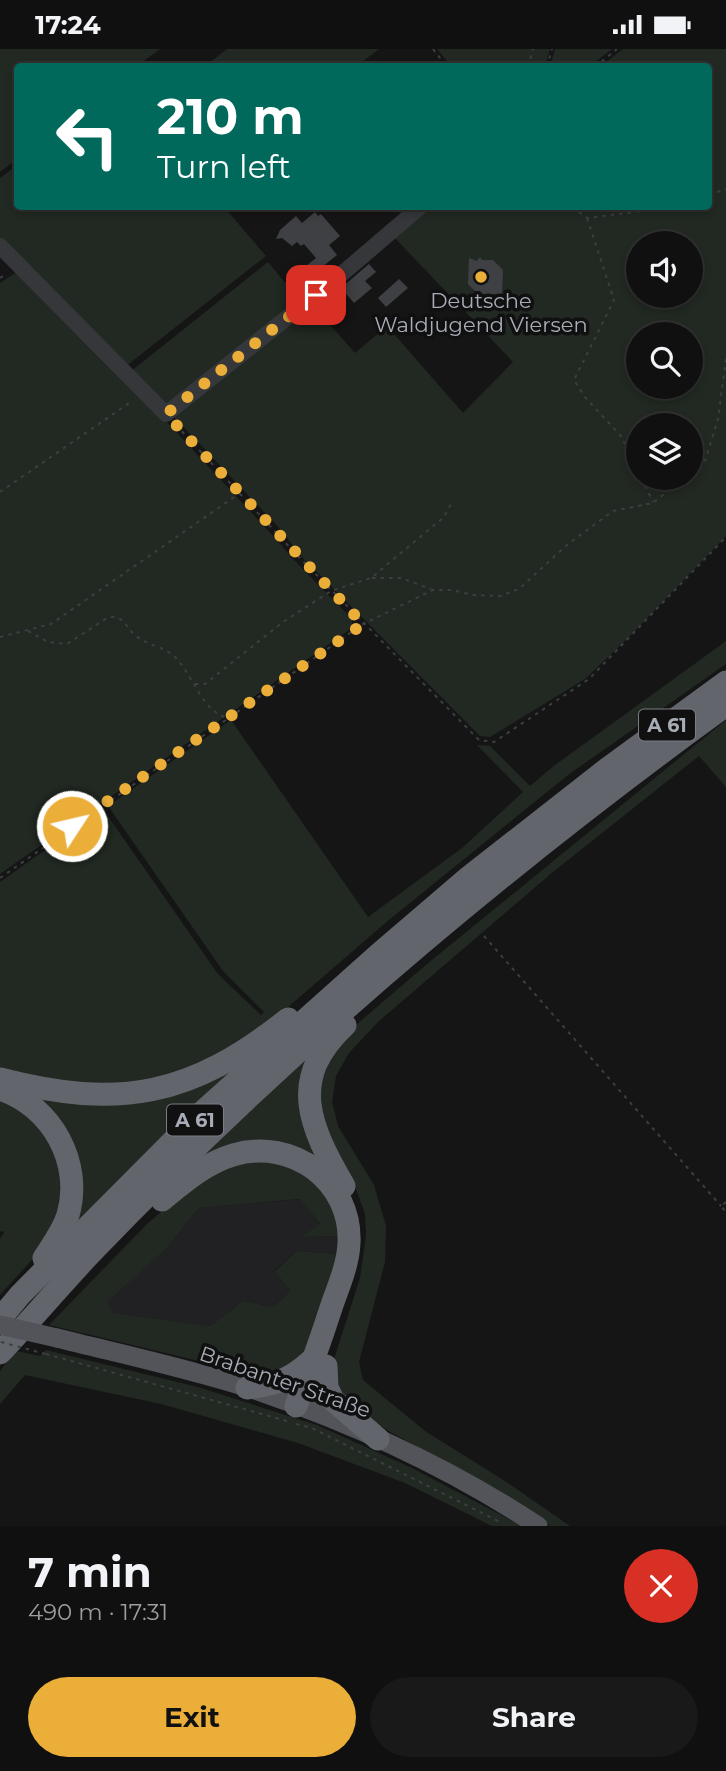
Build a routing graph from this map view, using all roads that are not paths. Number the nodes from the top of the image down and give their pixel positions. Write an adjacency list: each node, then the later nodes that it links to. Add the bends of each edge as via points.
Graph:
1 (416, 210): 2 (street, via 166,414)
2 (0, 246)
3 (726, 682): 6 (highway, A 61, via 596,777)
4 (726, 705): 5 (highway, A 61, via 593,804)
5 (418, 946): 9 (highway, A 61, via 215,1130); 14 (highway, via 328,1044 310,1084 312,1121 345,1188 357,1231 351,1280)
6 (379, 954): 7 (highway, via 330,983 240,1055 163,1088 93,1096); 10 (highway, A 61, via 200,1115)
7 (0, 1079)
8 (0, 1089): 10 (highway, via 34,1108 51,1125 66,1155 72,1184 64,1224)
9 (88, 1257): 13 (highway, A 61); 14 (highway, via 114,1244 192,1176 223,1159 262,1151 298,1159 323,1175 335,1191 349,1230 345,1266)
10 (20, 1295): 11 (highway, A 61)
11 (0, 1319)
12 (0, 1325): 15 (main road, Brabanter Straße, bridge, via 51,1346)
13 (0, 1353)
14 (320, 1361): 15 (highway, via 282,1382); 16 (highway); 17 (highway, via 334,1400)
15 (247, 1388): 16 (main road, Brabanter Straße)
16 (304, 1409): 17 (main road, Brabanter Straße)
17 (378, 1439): 18 (main road, Brabanter Straße, via 472,1486)
18 (538, 1526)

